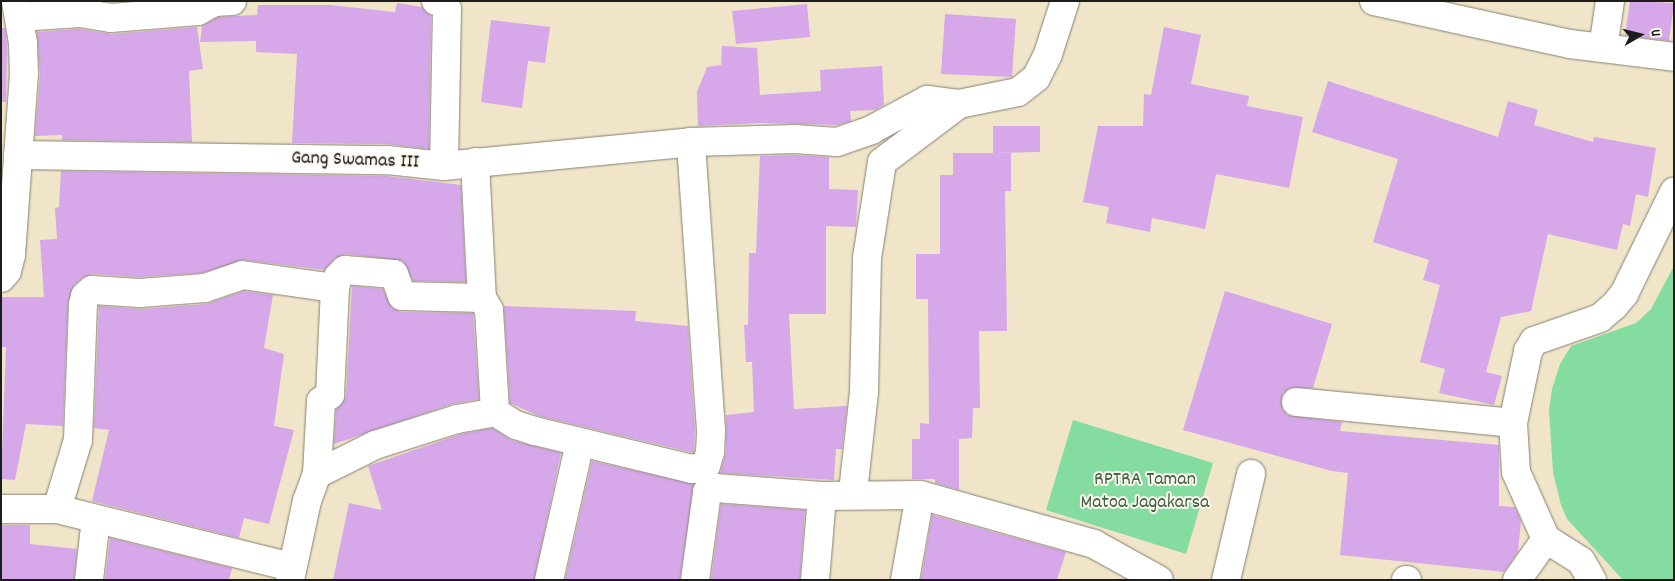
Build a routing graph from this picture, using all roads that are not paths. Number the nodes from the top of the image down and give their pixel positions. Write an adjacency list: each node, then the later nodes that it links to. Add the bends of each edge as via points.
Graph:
1 (232, 1): 6 (street, via 214,2 198,11 111,18)
2 (436, 1): 13 (street, via 444,3 447,9)
3 (1065, 1): 9 (street, via 1048,54 1036,78 1018,92)
4 (1374, 1): 7 (street)
5 (1610, 1): 7 (street)
6 (18, 9): 11 (street, via 24,74)
7 (1603, 48): 8 (street)
8 (1674, 57)
9 (958, 104): 10 (street, Gang Swamas III, via 927,100 871,130 837,142 795,139); 24 (street, via 882,162 867,258 864,392)
10 (691, 142): 12 (street, Gang Swamas III); 21 (street, via 712,441 706,466 692,469)
11 (18, 155): 13 (street, Gang Swamas III, via 387,160); 15 (street, via 11,255 8,271)
12 (475, 162): 13 (street, Gang Swamas III); 17 (street)
13 (444, 166)
14 (1674, 192): 20 (street, via 1624,294 1614,306 1600,318 1534,341 1528,351)
15 (1, 278)
16 (335, 288): 17 (street, via 338,277 345,270 390,273 394,274 402,296); 22 (street, via 330,395 321,401); 28 (street, via 242,274 205,288 140,293 92,290 85,296 83,305 78,440)
17 (482, 298): 19 (street, via 489,310)
18 (1296, 402): 20 (street)
19 (495, 412): 21 (street, via 516,425); 22 (street, via 416,430)
20 (1513, 423): 30 (street, via 1516,472)
21 (580, 442): 33 (street)
22 (317, 474): 31 (street, via 307,501)
23 (1251, 474): 38 (street)
24 (854, 483)
25 (920, 495): 26 (street); 36 (street); 37 (street, via 1094,544)
26 (822, 496): 34 (street, via 710,489); 35 (street)
27 (1, 509): 28 (street)
28 (57, 509): 29 (street)
29 (96, 519): 31 (street); 32 (street)
30 (1546, 539): 39 (street); 40 (street, via 1581,561)
31 (291, 573)
32 (88, 580)
33 (549, 580)
34 (695, 580)
35 (816, 580)
36 (905, 580)
37 (1159, 580)
38 (1226, 580)
39 (1517, 580)
40 (1592, 580)

